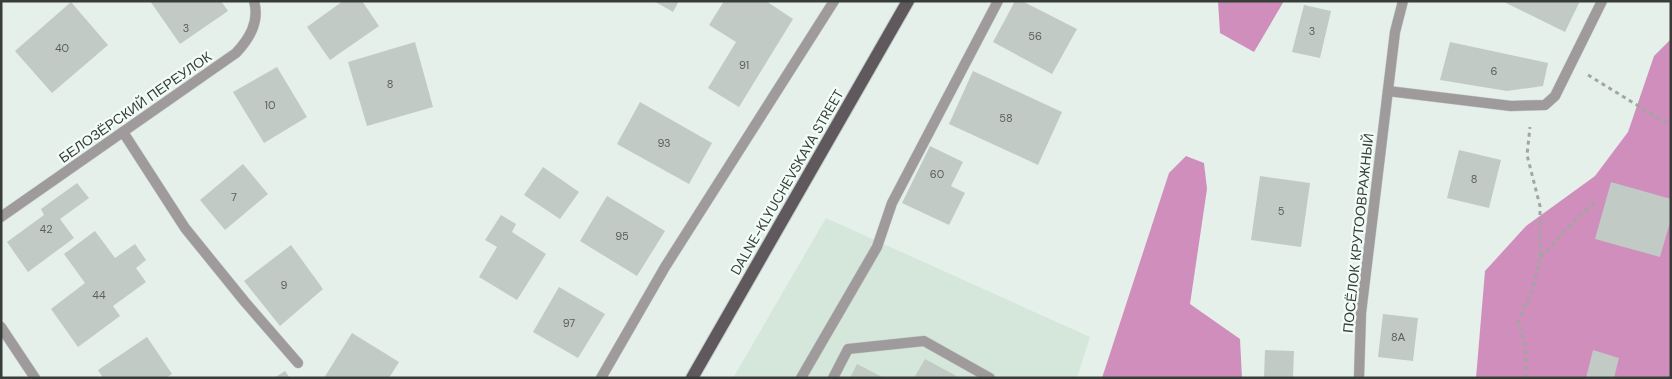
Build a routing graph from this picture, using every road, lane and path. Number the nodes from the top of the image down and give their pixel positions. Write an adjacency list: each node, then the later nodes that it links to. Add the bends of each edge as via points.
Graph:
1 (254, 1): 11 (street, БЕЛОЗЁРСКИЙ ПЕРЕУЛОК, via 254,27 236,53)
2 (908, 1): 19 (main road, DALNE-KLYUCHEVSKAYA STREET)
3 (998, 1): 20 (street, via 892,203 877,247)
4 (1404, 1): 8 (street, ПОСЁЛОК КРУТООВРАЖНЫЙ)
5 (1602, 1): 7 (street)
6 (831, 2): 18 (street, via 665,267)
7 (1569, 68): 9 (street, via 1555,96 1545,105); 10 (path, via 1592,77)
8 (1388, 91): 9 (street); 23 (street, ПОСЁЛОК КРУТООВРАЖНЫЙ, via 1361,313)
9 (1531, 106): 14 (path, via 1528,156 1540,206)
10 (1671, 126)
11 (123, 132): 13 (street, БЕЛОЗЁРСКИЙ ПЕРЕУЛОК); 16 (street, via 185,228)
12 (1595, 202): 14 (path)
13 (1, 217)
14 (1540, 258): 24 (path, via 1532,290 1518,322 1525,344)
15 (1, 327): 17 (street)
16 (298, 363)
17 (35, 378)
18 (601, 378)
19 (692, 378)
20 (801, 378)
21 (833, 378): 22 (street, via 848,349 924,340)
22 (990, 378)
23 (1359, 378)
24 (1526, 378)

